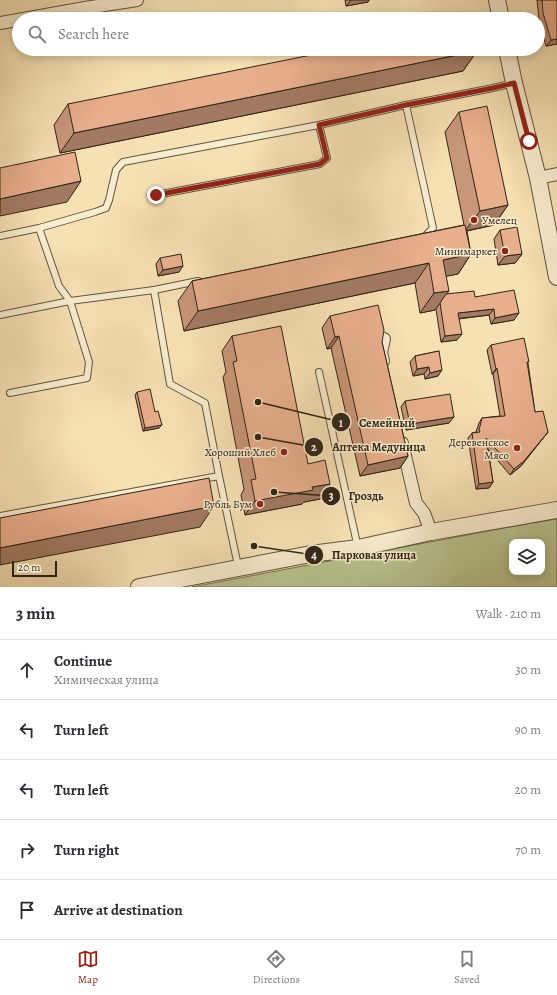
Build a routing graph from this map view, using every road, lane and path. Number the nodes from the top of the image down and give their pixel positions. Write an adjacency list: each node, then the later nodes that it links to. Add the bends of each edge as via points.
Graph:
1 (497, 0): 4 (street)
2 (130, 1): 3 (street)
3 (62, 12)
4 (500, 12)
5 (12, 21): 6 (street)
6 (0, 23)
7 (508, 56): 8 (street)
8 (514, 83): 9 (lane); 12 (street)
9 (406, 105): 10 (lane); 16 (lane, via 433,228 425,236)
10 (319, 125): 13 (lane, via 327,158 320,164); 14 (lane, via 123,162 116,170 106,208)
11 (557, 174): 12 (street)
12 (538, 178): 17 (street)
13 (156, 195)
14 (39, 228): 15 (lane); 21 (lane, via 59,286)
15 (0, 236)
16 (418, 238)
17 (554, 252): 18 (street)
18 (557, 276)
19 (201, 281): 20 (lane)
20 (154, 290): 21 (lane); 28 (lane, via 170,384 204,403)
21 (70, 300): 22 (lane); 26 (lane, via 89,362 87,378)
22 (0, 315)
23 (384, 338): 25 (street, via 381,352)
24 (319, 372): 32 (lane)
25 (386, 375)
26 (10, 393)
27 (400, 436): 31 (street, via 416,503 424,513)
28 (219, 476): 30 (lane); 33 (lane)
29 (557, 510): 31 (street)
30 (0, 516)
31 (431, 532): 32 (street)
32 (358, 548): 33 (street)
33 (239, 568): 34 (street)
34 (139, 587)

